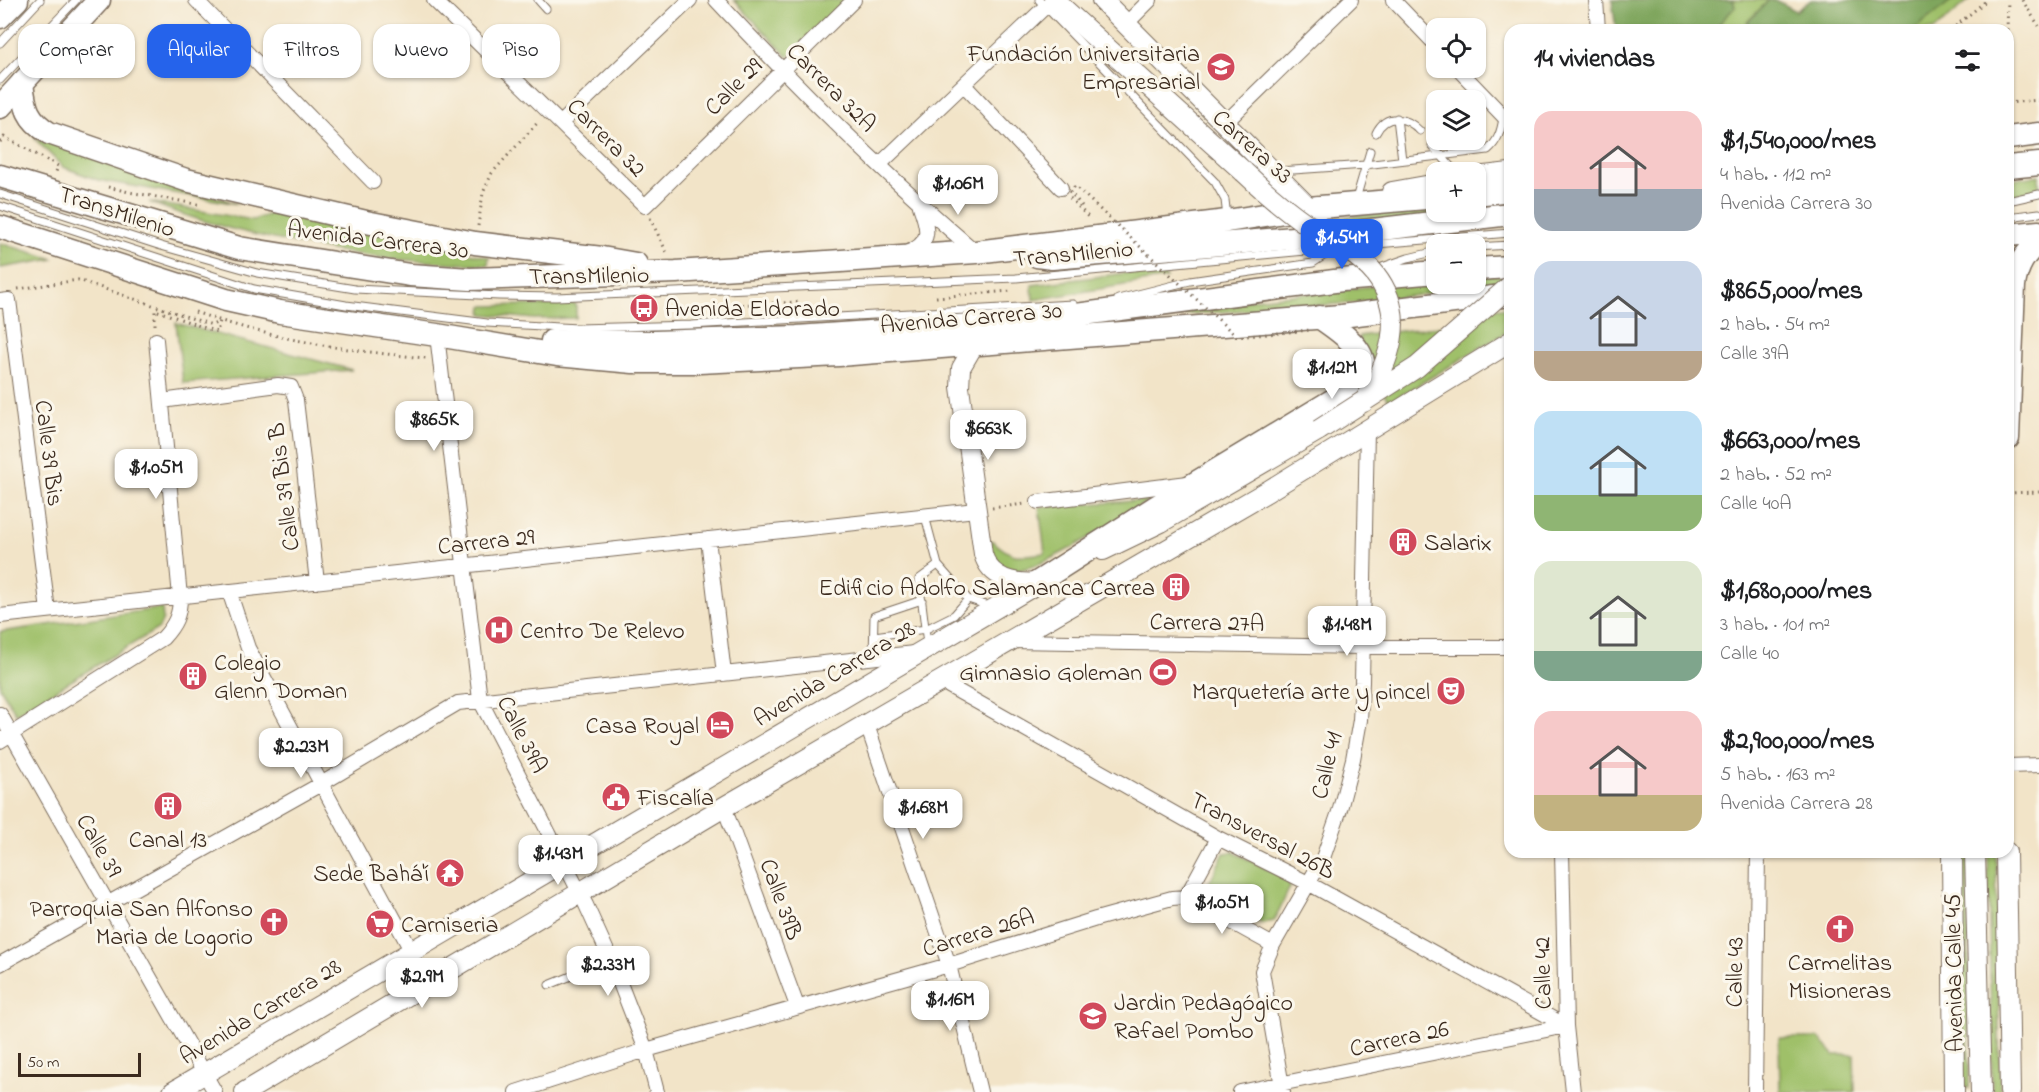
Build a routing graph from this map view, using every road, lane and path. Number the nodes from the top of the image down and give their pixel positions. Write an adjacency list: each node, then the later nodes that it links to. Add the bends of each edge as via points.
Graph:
1 (17, 0): 21 (main road)
2 (40, 0): 28 (lane)
3 (75, 0): 31 (lane)
4 (99, 0): 31 (main road)
5 (196, 0): 62 (street)
6 (434, 0): 36 (street, Carrera 32)
7 (538, 0): 20 (lane)
8 (690, 0): 39 (street)
9 (716, 0): 29 (street, Carrera 32A)
10 (854, 0): 29 (street, Calle 29)
11 (1102, 0): 22 (main road, Carrera 33)
12 (1150, 0): 22 (street)
13 (1351, 0): 40 (street)
14 (1393, 0): 27 (street)
15 (1596, 0): 23 (street)
16 (1987, 0): 24 (path)
17 (2008, 0): 25 (path)
18 (2022, 0): 26 (path)
19 (1046, 2): 32 (street); 83 (lane, via 1215,182 1225,200); 120 (main road, Carrera 33, bridge, via 1280,205 1374,273 1386,292 1392,322 1390,352)
20 (546, 9)
21 (0, 17)
22 (1126, 24): 40 (main road, Carrera 33)
23 (1598, 24)
24 (1958, 24)
25 (2007, 24)
26 (2039, 26)
27 (1426, 34)
28 (0, 43)
29 (782, 70): 52 (street, Carrera 32A); 76 (street, Calle 29)
30 (1467, 78): 37 (street)
31 (11, 81): 35 (main road); 89 (main road, via 30,117 49,133 186,180)
32 (964, 85): 52 (street); 65 (street)
33 (2039, 100): 34 (path)
34 (2014, 102)
35 (0, 106)
36 (549, 111): 39 (street, Carrera 32); 89 (path, via 492,173 483,193)
37 (1504, 116)
38 (1397, 118): 42 (lane, via 1406,119); 43 (lane, via 1380,125); 50 (lane)
39 (561, 123): 76 (street, Carrera 32)
40 (1224, 124): 58 (main road, Carrera 33)
41 (1504, 125): 49 (lane, via 1496,143 1488,150)
42 (1420, 131)
43 (1376, 133)
44 (2039, 134): 45 (main road)
45 (2014, 137)
46 (0, 142): 57 (path, via 4,137 58,166)
47 (1435, 150): 49 (lane)
48 (1370, 151): 53 (lane)
49 (1440, 156): 50 (lane); 51 (lane)
50 (1402, 160): 53 (lane)
51 (1446, 162)
52 (879, 165): 73 (street, Carrera 32A)
53 (1365, 165): 58 (lane); 70 (lane)
54 (2039, 165): 55 (main road); 56 (main road)
55 (2014, 167)
56 (2014, 171)
57 (56, 172)
58 (1273, 172): 82 (main road, Carrera 33)
59 (1504, 173): 61 (main road)
60 (0, 176): 94 (main road, Avenida Carrera 30)
61 (1486, 176)
62 (374, 182)
63 (98, 184): 75 (path)
64 (1426, 186): 70 (main road, Avenida Carrera 30)
65 (1061, 188): 77 (path)
66 (1504, 191): 67 (main road)
67 (1486, 193)
68 (0, 194): 94 (lane, TransMilenio)
69 (2039, 194): 71 (lane)
70 (1356, 199): 82 (main road, Avenida Carrera 30)
71 (2014, 200)
72 (1426, 201): 82 (main road, Avenida Carrera 30)
73 (919, 204): 92 (street, Carrera 32A); 95 (street, via 927,236 913,250)
74 (0, 206): 107 (lane, TransMilenio)
75 (206, 206)
76 (645, 206): 99 (path)
77 (1081, 207): 87 (path); 112 (path, bridge, via 1070,192 1075,186 1237,337)
78 (1504, 213): 82 (main road, Avenida Carrera 30)
79 (2039, 213): 80 (lane)
80 (2014, 216)
81 (0, 227): 107 (main road, Avenida Carrera 30)
82 (1322, 227): 83 (main road, Avenida Carrera 30); 83 (main road, Avenida Carrera 30); 85 (lane, TransMilenio, via 1386,242); 93 (lane, TransMilenio, via 1321,259 1314,263 1190,281 1107,302 1377,268); 96 (lane, TransMilenio)
83 (1223, 232): 87 (main road, Avenida Carrera 30); 92 (main road, Avenida Carrera 30, via 1052,258); 96 (lane, TransMilenio, via 1208,254)
84 (2039, 232): 86 (main road)
85 (1504, 233)
86 (2014, 234)
87 (1106, 236): 92 (main road, Avenida Carrera 30)
88 (2039, 242): 101 (main road, via 2019,264)
89 (475, 243): 99 (main road, via 602,258)
90 (1504, 246): 91 (lane)
91 (1486, 247)
92 (976, 252): 95 (main road, Avenida Carrera 30)
93 (1426, 254)
94 (235, 257): 96 (lane, TransMilenio, via 257,273 356,289 556,297 1016,278); 99 (main road, Avenida Carrera 30, via 470,279)
95 (893, 257): 99 (main road, Avenida Carrera 30)
96 (1191, 262)
97 (1504, 267): 98 (main road)
98 (1486, 268)
99 (676, 272)
100 (1426, 273): 111 (main road, Avenida Carrera 30, via 1342,280)
101 (2014, 285)
102 (1011, 291): 105 (path)
103 (1504, 291): 120 (main road, Avenida Carrera 28, bridge, via 1417,367)
104 (7, 297): 107 (path, via 78,280 212,325); 138 (street, Calle 39 Bis)
105 (936, 297)
106 (1504, 297): 112 (main road, Avenida Carrera 30)
107 (225, 301): 109 (lane, TransMilenio, via 254,289 346,305 544,327 691,325); 114 (main road, Avenida Carrera 30); 115 (path, via 217,332 155,310); 118 (path, via 262,334 316,345)
108 (799, 302): 110 (path)
109 (1084, 303)
110 (712, 306)
111 (1030, 321): 113 (main road); 114 (main road, Avenida Carrera 30, via 797,338 654,342)
112 (1315, 324): 113 (main road, Avenida Carrera 30); 122 (main road, via 1339,330 1358,346 1364,366 1359,382)
113 (1174, 328): 116 (main road, Avenida Carrera 30)
114 (437, 335): 116 (main road, Avenida Carrera 30, via 558,356 633,362 839,355); 118 (street, Calle 39A)
115 (156, 340): 119 (street)
116 (975, 344): 126 (street, via 959,376)
117 (1504, 346): 121 (main road)
118 (440, 359): 130 (street, Calle 39A)
119 (162, 401): 131 (street, Calle 39 Bis B, via 278,385 291,387 296,400); 134 (street)
120 (1364, 402): 132 (main road, Avenida Carrera 28, bridge, via 1161,522)
121 (1367, 429): 141 (main road); 143 (street, Calle 41)
122 (1196, 482): 125 (street); 132 (main road)
123 (2039, 492): 124 (path)
124 (2014, 493)
125 (1038, 502): 126 (path)
126 (976, 510): 127 (street, Carrera 29); 132 (street, via 988,566 1005,579)
127 (925, 516): 128 (street, Carrera 29); 129 (lane)
128 (708, 539): 130 (street, Carrera 29); 146 (street)
129 (938, 565): 135 (lane); 136 (lane, via 919,579)
130 (463, 566): 131 (street, Carrera 29); 148 (street, Calle 39A)
131 (317, 582): 133 (street, Carrera 29)
132 (1038, 582): 137 (main road, Avenida Carrera 28)
133 (229, 591): 134 (street, Carrera 29); 154 (street, via 248,648)
134 (180, 597): 138 (street, Carrera 29); 151 (street, via 175,625 163,638)
135 (968, 598): 137 (lane); 142 (lane)
136 (922, 600): 140 (lane, via 874,616); 142 (lane)
137 (994, 608): 142 (main road, Avenida Carrera 28)
138 (48, 611): 139 (street, Carrera 29)
139 (0, 616)
140 (873, 636): 142 (lane); 145 (lane)
141 (1011, 641): 143 (street, Carrera 27A); 147 (main road)
142 (924, 643): 145 (street); 162 (main road, Avenida Carrera 28)
143 (1363, 647): 144 (street, Carrera 27A); 163 (street, Calle 41, via 1360,720 1353,759 1323,858)
144 (1504, 647)
145 (873, 658): 146 (street)
146 (724, 674): 148 (street)
147 (940, 681): 150 (main road); 156 (street, Transversal 26B)
148 (480, 700): 154 (street, via 458,703); 162 (street, Calle 39A)
149 (0, 714): 151 (street, Calle 39)
150 (867, 725): 155 (main road); 171 (street)
151 (6, 738): 166 (street, Calle 39)
152 (2039, 765): 153 (street)
153 (2014, 766)
154 (321, 784): 166 (street); 168 (street)
155 (724, 807): 164 (main road); 173 (street, Calle 39B)
156 (1218, 838): 163 (street, Transversal 26B); 165 (street)
157 (1562, 858): 174 (street, Calle 42)
158 (1758, 858): 186 (street, Calle 43)
159 (1952, 858): 187 (main road)
160 (1975, 858): 188 (main road, Avenida Calle 45)
161 (2006, 858): 189 (main road)
162 (564, 863): 164 (street, Calle 39A); 168 (main road, Avenida Carrera 28)
163 (1308, 884): 167 (street, Calle 41); 174 (street, Transversal 26B)
164 (580, 894): 169 (street, Calle 39A); 180 (main road)
165 (1186, 897): 167 (street); 171 (street, Carrera 26A, via 1096,919)
166 (108, 904): 170 (street); 176 (street, Calle 39)
167 (1273, 945): 177 (street, Calle 41, via 1262,971)
168 (411, 950): 176 (main road, Avenida Carrera 28)
169 (611, 960): 172 (lane); 175 (street, Calle 39A)
170 (0, 964)
171 (950, 965): 173 (street, Carrera 26A); 183 (street)
172 (549, 985)
173 (797, 1006): 175 (street, Carrera 26A)
174 (1566, 1026): 177 (street, Carrera 26); 185 (street, Calle 42)
175 (646, 1050): 181 (street, Carrera 26A); 182 (street, Calle 39A)
176 (204, 1074): 178 (main road, Avenida Carrera 28); 179 (street, Calle 39)
177 (1282, 1088): 184 (street, Carrera 26)
178 (173, 1092)
179 (215, 1092)
180 (245, 1092)
181 (516, 1092)
182 (657, 1092)
183 (981, 1092)
184 (1240, 1092)
185 (1573, 1092)
186 (1755, 1092)
187 (1954, 1092)
188 (1981, 1092)
189 (2010, 1092)

